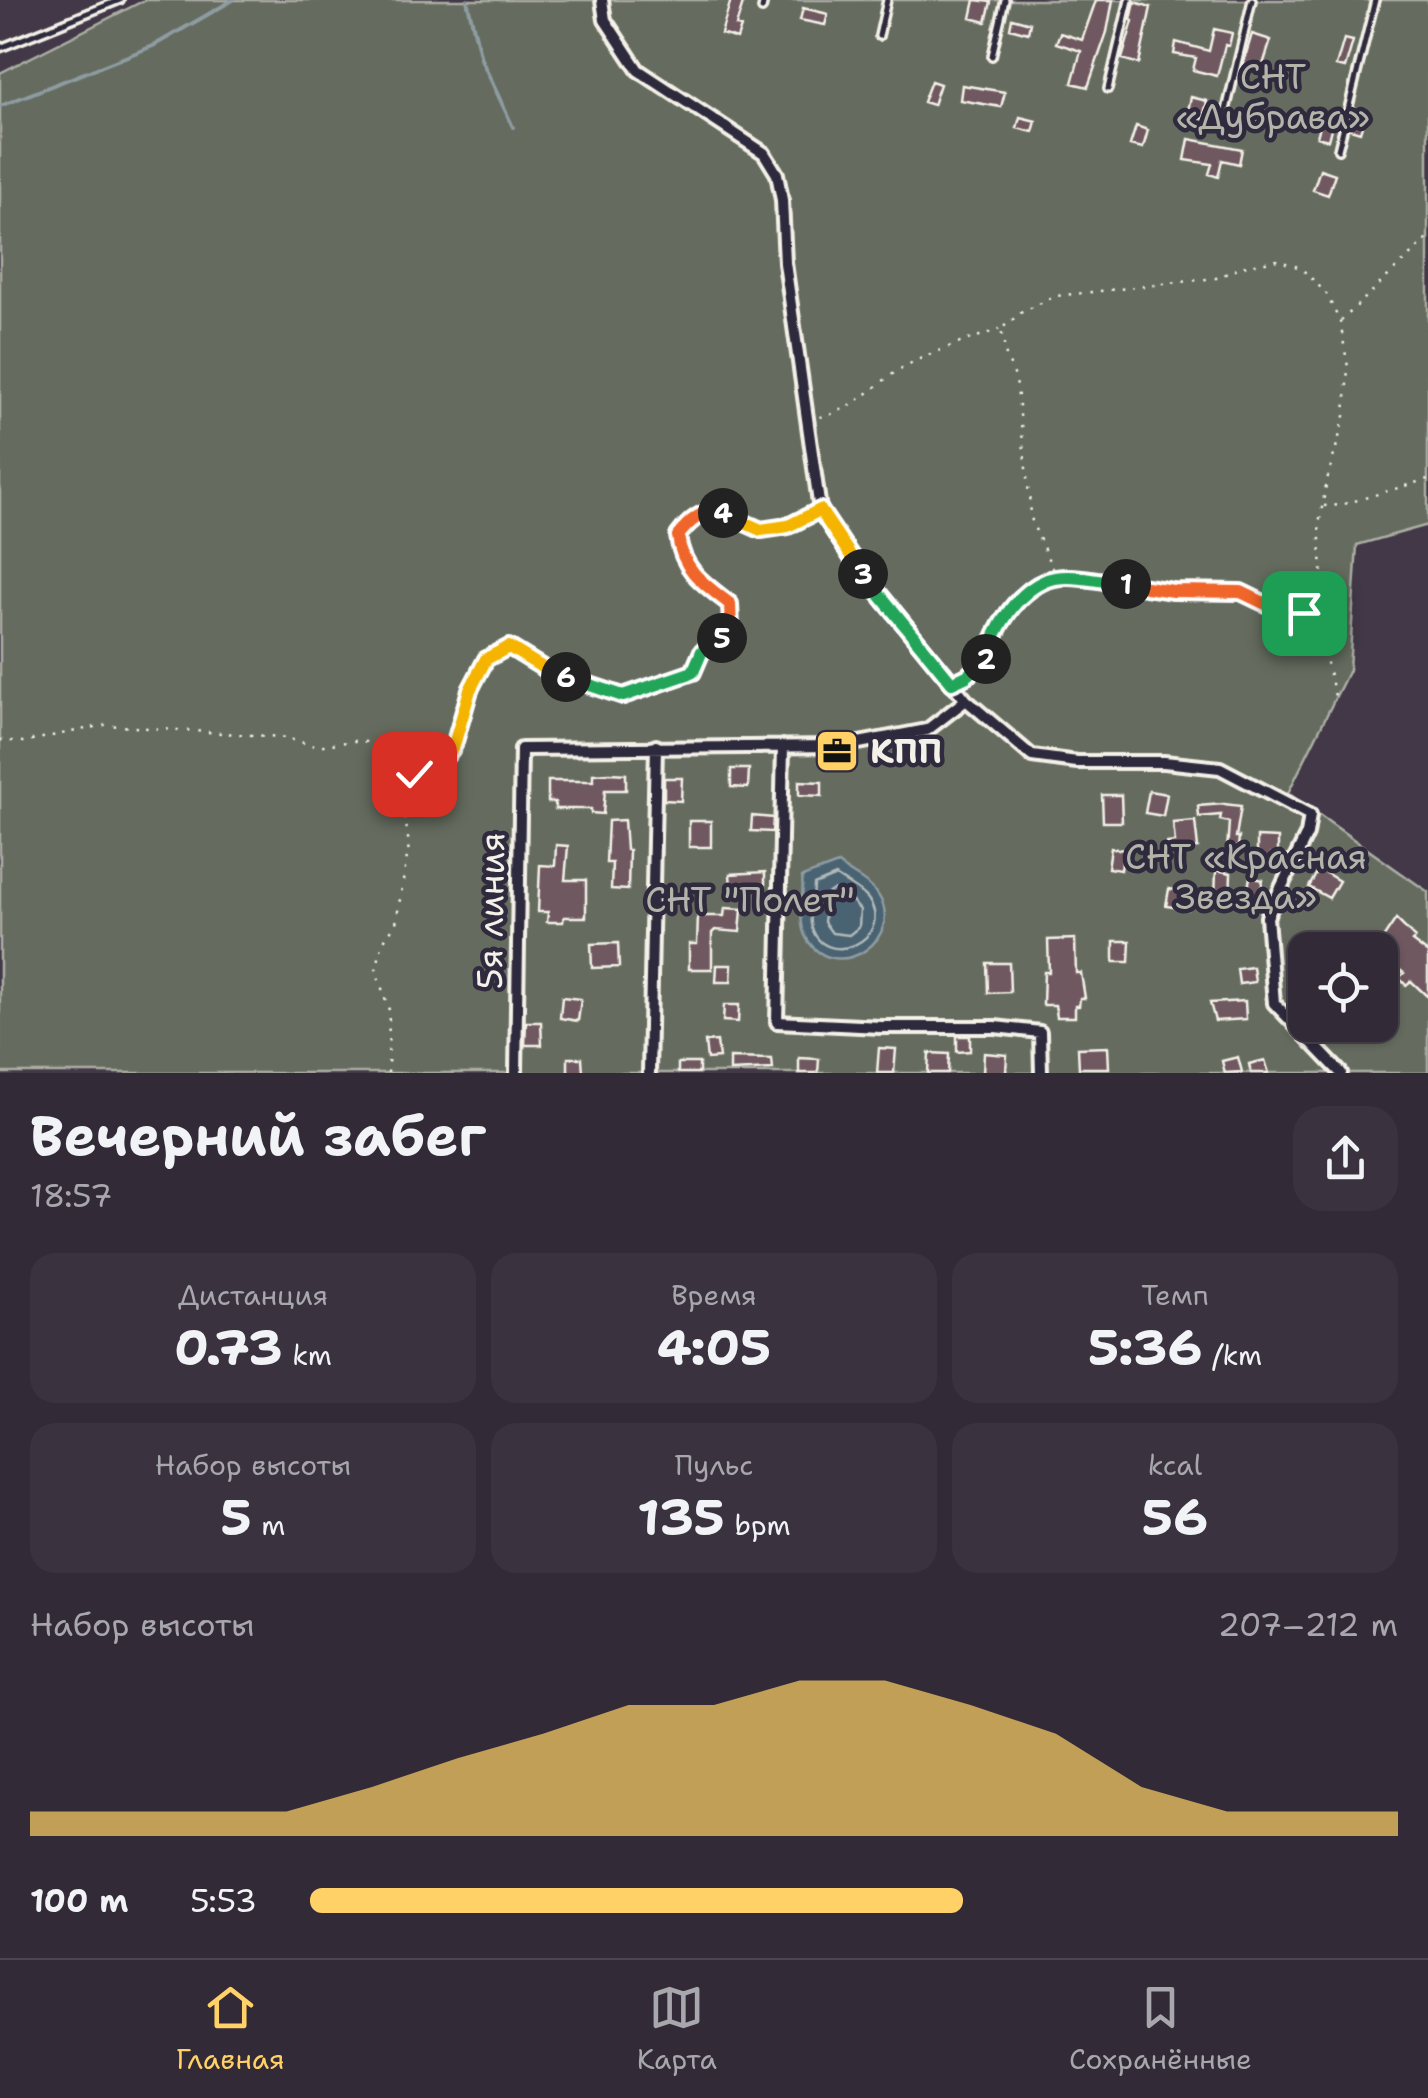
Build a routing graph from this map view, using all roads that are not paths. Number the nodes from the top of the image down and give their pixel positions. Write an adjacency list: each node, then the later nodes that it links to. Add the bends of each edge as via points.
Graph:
1 (120, 0): 11 (lane)
2 (602, 0): 16 (street, via 605,20 638,70 764,153 777,174 820,510 854,563)
3 (764, 0): 9 (lane)
4 (887, 0): 10 (lane)
5 (1006, 0): 12 (lane)
6 (1130, 0): 13 (lane)
7 (1252, 0): 14 (lane)
8 (1375, 0): 15 (lane)
9 (762, 9)
10 (879, 36)
11 (0, 48)
12 (992, 56)
13 (1108, 89)
14 (1224, 119)
15 (1338, 150)
16 (966, 700): 18 (street, via 928,730 843,746); 22 (street, via 1032,756 1220,768 1310,815 1267,917 1274,1003)
17 (656, 746): 18 (street); 19 (street, 5я линия, via 521,749); 20 (street)
18 (783, 746): 21 (street, via 777,1022 1040,1032)
19 (516, 1073)
20 (649, 1073)
21 (1041, 1073)
22 (1342, 1073)

